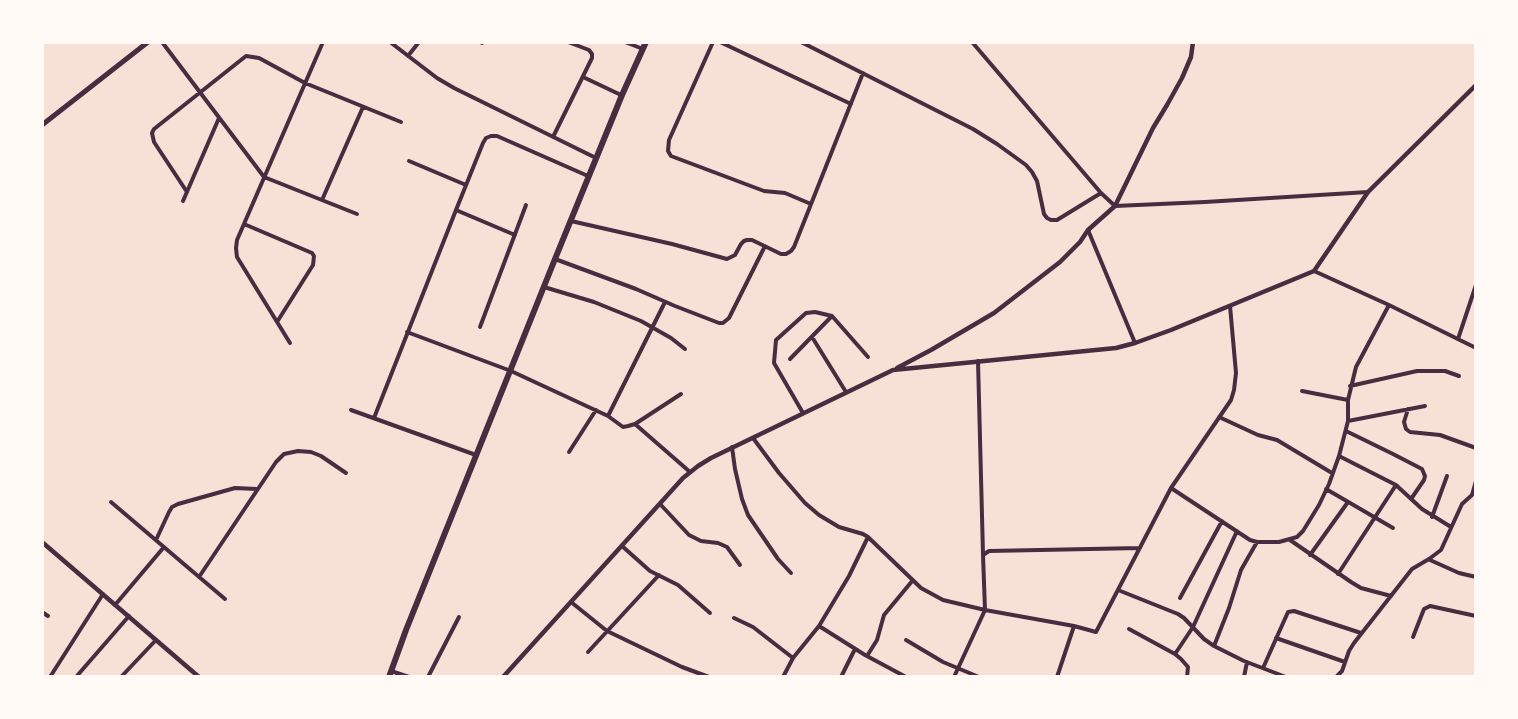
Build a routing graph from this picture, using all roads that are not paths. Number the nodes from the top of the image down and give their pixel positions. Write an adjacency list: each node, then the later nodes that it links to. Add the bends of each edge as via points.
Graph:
1 (148, 42): 26 (main road)
2 (162, 42): 20 (street)
3 (323, 42): 18 (street)
4 (390, 42): 15 (street)
5 (419, 42): 15 (street)
6 (568, 42): 17 (street, via 592,54)
7 (626, 42): 14 (street)
8 (646, 42): 14 (highway)
9 (712, 42): 38 (street, via 669,140 671,156 764,191 785,193)
10 (720, 42): 22 (street)
11 (801, 42): 16 (street)
12 (972, 42): 35 (street)
13 (1193, 42): 40 (street, via 1182,78)
14 (643, 49): 21 (highway)
15 (408, 56): 27 (street, via 454,88)
16 (863, 73): 22 (street); 35 (street, via 973,129 1026,165 1036,181 1047,218 1057,220)
17 (583, 77): 21 (street); 27 (street)
18 (305, 83): 20 (street, via 260,58 246,56); 23 (street); 31 (street)
19 (1476, 85): 34 (street)
20 (200, 92): 24 (street); 33 (street, via 152,133)
21 (622, 95): 28 (highway)
22 (851, 104): 38 (street)
23 (363, 106): 25 (street); 36 (street)
24 (219, 118): 31 (street); 33 (street)
25 (401, 122)
26 (42, 126)
27 (553, 137): 28 (street)
28 (596, 158): 30 (highway)
29 (409, 161): 32 (street)
30 (589, 176): 32 (street, via 490,136 483,143); 43 (highway)
31 (264, 177): 36 (street); 44 (street)
32 (466, 185): 41 (street)
33 (187, 192): 37 (street)
34 (1368, 192): 40 (street); 49 (street)
35 (1101, 193): 40 (street)
36 (322, 200): 42 (street)
37 (183, 201)
38 (812, 204): 47 (street, via 794,248 781,254)
39 (526, 205): 46 (street)
40 (1115, 206): 45 (street)
41 (456, 210): 46 (street); 59 (street)
42 (357, 214)
43 (571, 221): 47 (street, via 727,259 735,255 744,241); 48 (highway)
44 (244, 224): 56 (street, via 237,240 237,257); 56 (street, via 314,256 313,265)
45 (1088, 230): 62 (street); 69 (street, via 1060,262 994,313)
46 (515, 235): 57 (street)
47 (765, 246): 52 (street, via 723,323)
48 (555, 259): 51 (highway); 52 (street)
49 (1314, 271): 53 (street); 54 (street)
50 (1476, 285): 61 (street)
51 (544, 287): 58 (street, via 594,302); 70 (highway)
52 (665, 302): 58 (street)
53 (1389, 305): 61 (street); 72 (street, via 1362,354)
54 (1230, 306): 62 (street); 83 (street, via 1236,381 1231,400)
55 (832, 316): 60 (street); 66 (street); 81 (street, via 806,312 776,340 774,363)
56 (277, 322): 63 (street)
57 (480, 327)
58 (652, 327): 65 (street); 82 (street)
59 (407, 332): 70 (street); 84 (street)
60 (813, 337): 67 (street); 74 (street)
61 (1458, 339): 64 (street)
62 (1135, 343): 68 (street)
63 (290, 344)
64 (1476, 348)
65 (685, 350)
66 (868, 357)
67 (790, 359)
68 (978, 361): 69 (street); 121 (street)
69 (893, 369): 74 (street)
70 (511, 371): 80 (street); 92 (highway)
71 (1459, 376): 72 (street, via 1445,371 1417,371)
72 (1350, 386): 76 (street)
73 (1302, 391): 76 (street)
74 (846, 392): 81 (street)
75 (681, 394): 86 (street)
76 (1348, 400): 85 (street)
77 (1425, 406): 78 (street)
78 (1408, 409): 85 (street); 90 (street, via 1404,422 1410,432 1440,435)
79 (351, 410): 84 (street)
80 (596, 410): 82 (street); 91 (street)
81 (803, 413): 88 (street)
82 (608, 416): 86 (street, via 623,427)
83 (1219, 417): 96 (street, via 1277,440); 100 (street)
84 (374, 418): 92 (street)
85 (1348, 421): 87 (street)
86 (635, 424): 95 (street)
87 (1346, 431): 93 (street); 103 (street, via 1422,469 1424,480)
88 (752, 437): 89 (street); 113 (street, via 805,503 839,527)
89 (732, 446): 95 (street); 125 (street, via 748,514)
90 (1476, 448)
91 (568, 452)
92 (476, 455): 166 (highway)
93 (1339, 456): 96 (street); 99 (street)
94 (346, 472): 101 (street, via 321,456 298,451 284,454)
95 (690, 472): 106 (street)
96 (1332, 473): 102 (street)
97 (1447, 476): 108 (street)
98 (1476, 481): 111 (street, via 1472,495 1462,504)
99 (1396, 485): 103 (street); 107 (street)
100 (1171, 488): 109 (street); 120 (street)
101 (258, 489): 114 (street, via 230,489 178,504 172,507); 128 (street)
102 (1326, 489): 105 (street); 115 (street, via 1303,531)
103 (1411, 499): 108 (street)
104 (111, 502): 114 (street)
105 (1348, 502): 107 (street); 122 (street)
106 (660, 504): 118 (street); 124 (street, via 689,535 727,547)
107 (1374, 517): 110 (street); 126 (street)
108 (1432, 517): 111 (street)
109 (1222, 521): 112 (street); 134 (street)
110 (1393, 528)
111 (1451, 528): 123 (street, via 1442,550)
112 (1237, 531): 117 (street); 148 (street)
113 (868, 537): 130 (street); 146 (street)
114 (156, 540): 119 (street)
115 (1289, 540): 117 (street); 122 (street)
116 (42, 542): 132 (street)
117 (1257, 542): 156 (street, via 1241,570)
118 (622, 546): 127 (street); 136 (street)
119 (164, 547): 128 (street); 137 (street)
120 (1140, 548): 121 (street, via 989,551); 131 (street)
121 (983, 555): 138 (street)
122 (1310, 555): 126 (street)
123 (1429, 560): 129 (street); 133 (street, via 1412,568)
124 (740, 565)
125 (791, 573)
126 (1338, 574): 133 (street, via 1361,588)
127 (659, 575): 140 (street, via 678,585); 150 (street)
128 (199, 577): 135 (street)
129 (1476, 577)
130 (913, 580): 138 (street, via 936,597); 160 (street, via 884,615 877,640)
131 (1118, 590): 147 (street, via 1096,632); 148 (street, via 1178,614)
132 (103, 594): 137 (street); 167 (street)
133 (1391, 596): 151 (street)
134 (1180, 598)
135 (225, 599)
136 (571, 602): 150 (street); 173 (street)
137 (115, 604): 142 (street)
138 (985, 610): 147 (street); 164 (street)
139 (42, 612): 141 (street)
140 (710, 613)
141 (48, 616)
142 (129, 616): 154 (street); 168 (street)
143 (1476, 616): 152 (street, via 1430,606 1424,609)
144 (459, 617): 172 (street)
145 (734, 618): 161 (street, via 753,627)
146 (819, 626): 157 (street); 161 (street)
147 (1074, 626): 180 (street)
148 (1193, 627): 156 (street); 159 (street)
149 (1129, 629): 159 (street)
150 (607, 632): 158 (street); 174 (street)
151 (1361, 633): 153 (street, via 1291,611); 163 (street)
152 (1413, 637)
153 (1276, 638): 163 (street); 165 (street)
154 (156, 640): 169 (street); 170 (street)
155 (906, 640): 164 (street)
156 (1214, 646): 162 (street)
157 (855, 649): 160 (street); 176 (street)
158 (588, 651)
159 (1175, 654): 181 (street, via 1188,667)
160 (867, 656): 177 (street)
161 (793, 658): 175 (street)
162 (1247, 662): 165 (street); 182 (street)
163 (1345, 662): 184 (street)
164 (958, 668): 178 (street); 179 (street)
165 (1263, 668): 183 (street)
166 (390, 674): 171 (street)
167 (50, 677)
168 (76, 677)
169 (121, 677)
170 (199, 677)
171 (410, 677)
172 (428, 677)
173 (503, 677)
174 (709, 677)
175 (783, 677)
176 (841, 677)
177 (906, 677)
178 (954, 677)
179 (979, 677)
180 (1057, 677)
181 (1187, 677)
182 (1244, 677)
183 (1286, 677)
184 (1336, 677)

